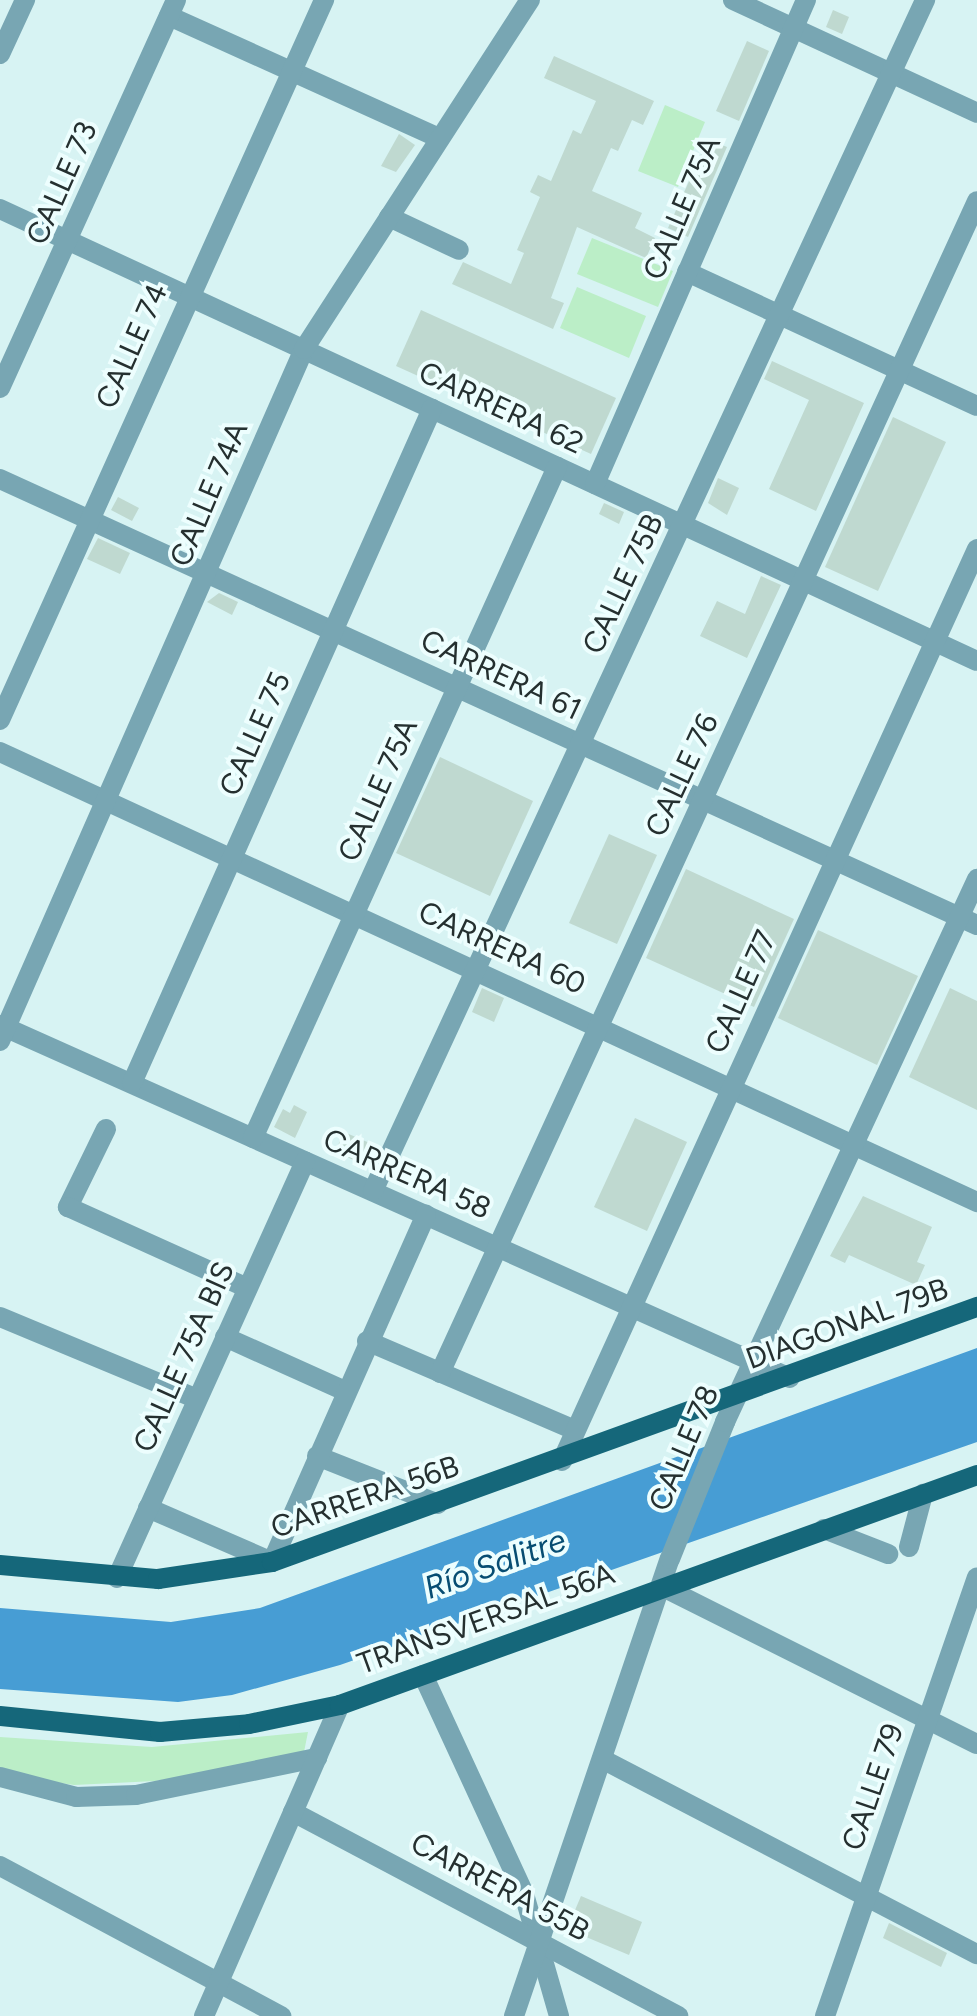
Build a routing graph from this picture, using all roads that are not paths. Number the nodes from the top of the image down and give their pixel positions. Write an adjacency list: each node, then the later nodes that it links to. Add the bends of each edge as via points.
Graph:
1 (25, 0): 9 (street)
2 (324, 0): 10 (street, CALLE 74)
3 (530, 0): 13 (street, CALLE 74A)
4 (733, 0): 8 (street)
5 (806, 0): 8 (street, CALLE 75A)
6 (925, 0): 11 (street, CALLE 75B)
7 (172, 8): 10 (street); 17 (street, CALLE 73)
8 (793, 28): 11 (street); 19 (street, CALLE 75A)
9 (3, 40)
10 (291, 71): 13 (street); 20 (street, CALLE 74)
11 (891, 73): 12 (street); 21 (street, CALLE 75B)
12 (977, 113)
13 (439, 138): 16 (street, CALLE 74A)
14 (977, 201): 23 (street, CALLE 76)
15 (0, 209): 17 (street, CARRERA 62)
16 (389, 217): 18 (street); 22 (street, CALLE 74A)
17 (69, 241): 20 (street, CARRERA 62); 24 (street, CALLE 73)
18 (459, 250)
19 (687, 272): 21 (street); 29 (street, CALLE 75A)
20 (188, 296): 22 (street, CARRERA 62); 30 (street, CALLE 74)
21 (778, 314): 23 (street); 31 (street, CALLE 75B)
22 (304, 349): 26 (street, CARRERA 62); 33 (street, CALLE 74A)
23 (900, 370): 25 (street); 34 (street, CALLE 76)
24 (0, 388)
25 (977, 406)
26 (432, 409): 27 (street, CARRERA 62); 35 (street, CALLE 75)
27 (557, 467): 29 (street, CARRERA 62); 38 (street, CALLE 75A)
28 (0, 479): 30 (street, CARRERA 61)
29 (595, 484): 31 (street, CARRERA 62)
30 (87, 519): 33 (street, CARRERA 61); 39 (street, CALLE 74)
31 (684, 525): 34 (street, CARRERA 62); 40 (street, CALLE 75B)
32 (977, 549): 36 (street, CALLE 77)
33 (208, 574): 35 (street, CARRERA 61); 43 (street, CALLE 74A)
34 (805, 581): 36 (street, CARRERA 62); 42 (street, CALLE 76)
35 (333, 631): 38 (street, CARRERA 61); 44 (street, CALLE 75)
36 (934, 641): 37 (street, CARRERA 62); 45 (street, CALLE 77)
37 (977, 661)
38 (457, 688): 40 (street, CARRERA 61); 47 (street, CALLE 75A)
39 (0, 720)
40 (581, 744): 42 (street, CARRERA 61); 49 (street, CALLE 75B)
41 (0, 752): 43 (street, CARRERA 60)
42 (704, 800): 45 (street, CARRERA 61); 50 (street, CALLE 76)
43 (108, 801): 44 (street, CARRERA 60); 51 (street, CALLE 74A)
44 (233, 858): 47 (street, CARRERA 60); 52 (street, CALLE 75)
45 (834, 859): 48 (street, CARRERA 61); 53 (street, CALLE 77)
46 (977, 879): 48 (street, CALLE 78)
47 (356, 914): 49 (street, CARRERA 60); 55 (street, CALLE 75A)
48 (968, 921): 56 (street, CALLE 78)
49 (475, 969): 50 (street, CARRERA 60); 58 (street, CALLE 75B)
50 (601, 1026): 53 (street, CARRERA 60); 61 (street, CALLE 76)
51 (2, 1031): 52 (street, CARRERA 58)
52 (132, 1083): 55 (street, CARRERA 58)
53 (732, 1086): 56 (street, CARRERA 60); 63 (street, CALLE 77)
54 (106, 1129): 62 (street, via 68,1207)
55 (253, 1138): 57 (street, CARRERA 58)
56 (856, 1143): 59 (street, CARRERA 60); 68 (street, CALLE 78)
57 (305, 1161): 58 (street, CARRERA 58); 62 (street, CALLE 75A BIS)
58 (373, 1191): 60 (street, CARRERA 58)
59 (977, 1202)
60 (426, 1215): 61 (street, CARRERA 58); 67 (street)
61 (498, 1247): 63 (street, CARRERA 58); 69 (street, CALLE 76)
62 (247, 1288): 66 (street, CALLE 75A BIS)
63 (629, 1305): 68 (street, CARRERA 58); 74 (street, CALLE 77)
64 (977, 1307): 70 (main road, DIAGONAL 79B)
65 (0, 1317): 73 (street)
66 (225, 1337): 71 (street); 73 (street, CALLE 75A BIS)
67 (367, 1341): 69 (street); 71 (street)
68 (754, 1361): 70 (street, CARRERA 58); 72 (street, CALLE 78)
69 (440, 1373): 74 (street)
70 (790, 1378): 72 (main road, DIAGONAL 79B)
71 (345, 1391): 75 (street)
72 (737, 1397): 76 (main road, CARRERA 56B); 88 (street, CALLE 78)
73 (197, 1399): 80 (street, CALLE 75A BIS)
74 (575, 1430): 76 (street, CALLE 77)
75 (317, 1456): 79 (street); 84 (street)
76 (562, 1461): 79 (main road, CARRERA 56B)
77 (977, 1475): 78 (main road, TRANSVERSAL 56A)
78 (923, 1494): 81 (main road, TRANSVERSAL 56A); 82 (street)
79 (438, 1504): 84 (main road, CARRERA 56B)
80 (148, 1508): 84 (street); 86 (street, CALLE 75A BIS)
81 (824, 1529): 83 (street); 88 (main road, TRANSVERSAL 56A)
82 (909, 1547)
83 (888, 1554)
84 (272, 1562): 86 (main road, CARRERA 56B, via 192,1579)
85 (0, 1565): 86 (main road, CARRERA 56B)
86 (117, 1578)
87 (977, 1578): 92 (street, CALLE 79)
88 (661, 1586): 89 (main road, TRANSVERSAL 56A); 92 (street); 95 (street, CALLE 78)
89 (423, 1675): 90 (main road, TRANSVERSAL 56A); 100 (street, via 516,1876)
90 (340, 1705): 91 (main road, TRANSVERSAL 56A, via 249,1724 160,1732); 94 (street)
91 (0, 1716)
92 (928, 1720): 93 (street); 99 (street, CALLE 79)
93 (977, 1744)
94 (317, 1758): 96 (street, via 136,1795 76,1797); 97 (street)
95 (602, 1759): 99 (street); 100 (street, CALLE 78)
96 (0, 1777)
97 (293, 1812): 100 (street, CARRERA 55B); 102 (street)
98 (0, 1866): 102 (street)
99 (867, 1897): 101 (street); 108 (street, CALLE 79)
100 (540, 1942): 105 (street, CALLE 78); 106 (street); 107 (street, CARRERA 55B)
101 (977, 1954)
102 (218, 1983): 103 (street); 104 (street)
103 (204, 2016)
104 (281, 2016)
105 (514, 2016)
106 (559, 2016)
107 (678, 2016)
108 (825, 2016)

